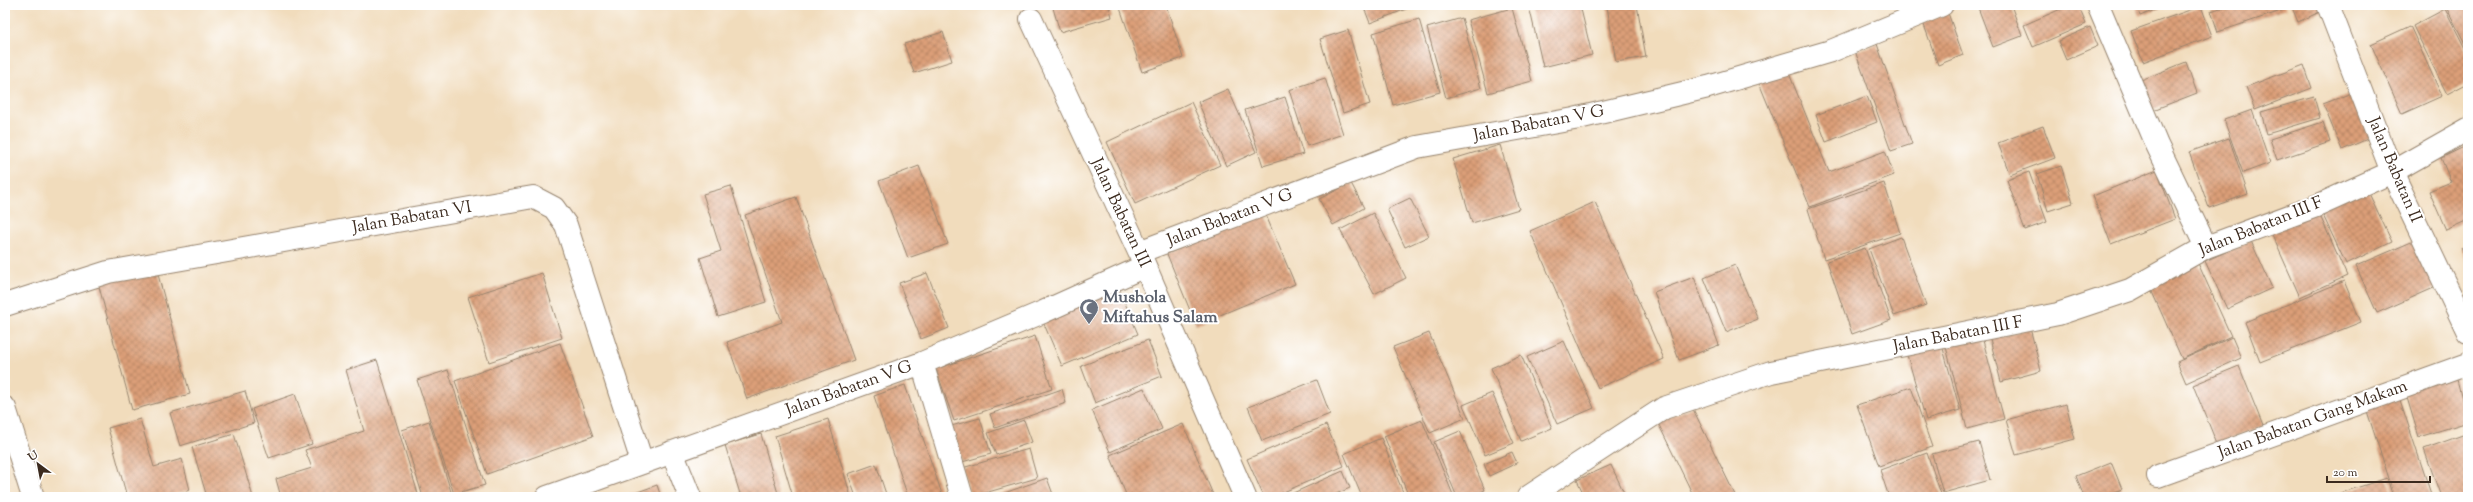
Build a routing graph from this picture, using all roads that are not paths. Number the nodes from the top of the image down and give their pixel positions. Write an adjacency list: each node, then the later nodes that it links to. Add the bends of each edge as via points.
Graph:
1 (2098, 5): 7 (street, via 2157,145)
2 (2328, 5): 6 (street, Jalan Babatan II)
3 (1931, 7): 8 (street, Jalan Babatan V G, via 1831,51 1708,87 1574,119 1417,147)
4 (1031, 19): 8 (street, Jalan Babatan III)
5 (2468, 129): 6 (street, Jalan Babatan III F)
6 (2392, 172): 7 (street, Jalan Babatan III F, via 2318,205); 10 (street, Jalan Babatan II)
7 (2206, 248): 22 (street, Jalan Babatan III F, via 2130,290 2058,314 1771,372 1664,408)
8 (1142, 259): 11 (street, Jalan Babatan V G, via 1043,312); 21 (street, Jalan Babatan III)
9 (5, 305): 15 (street, Jalan Babatan VI, via 108,272 533,197 554,208 566,225)
10 (2468, 332)
11 (922, 363): 14 (street, Jalan Babatan V G); 20 (street)
12 (2468, 364): 16 (street, Jalan Babatan Gang Makam)
13 (5, 408): 17 (street)
14 (672, 452): 15 (street, Jalan Babatan V G); 19 (street)
15 (642, 462): 18 (street, Jalan Babatan V G)
16 (2158, 476)
17 (33, 497)
18 (546, 497)
19 (690, 497)
20 (962, 497)
21 (1245, 497)
22 (1528, 497)

